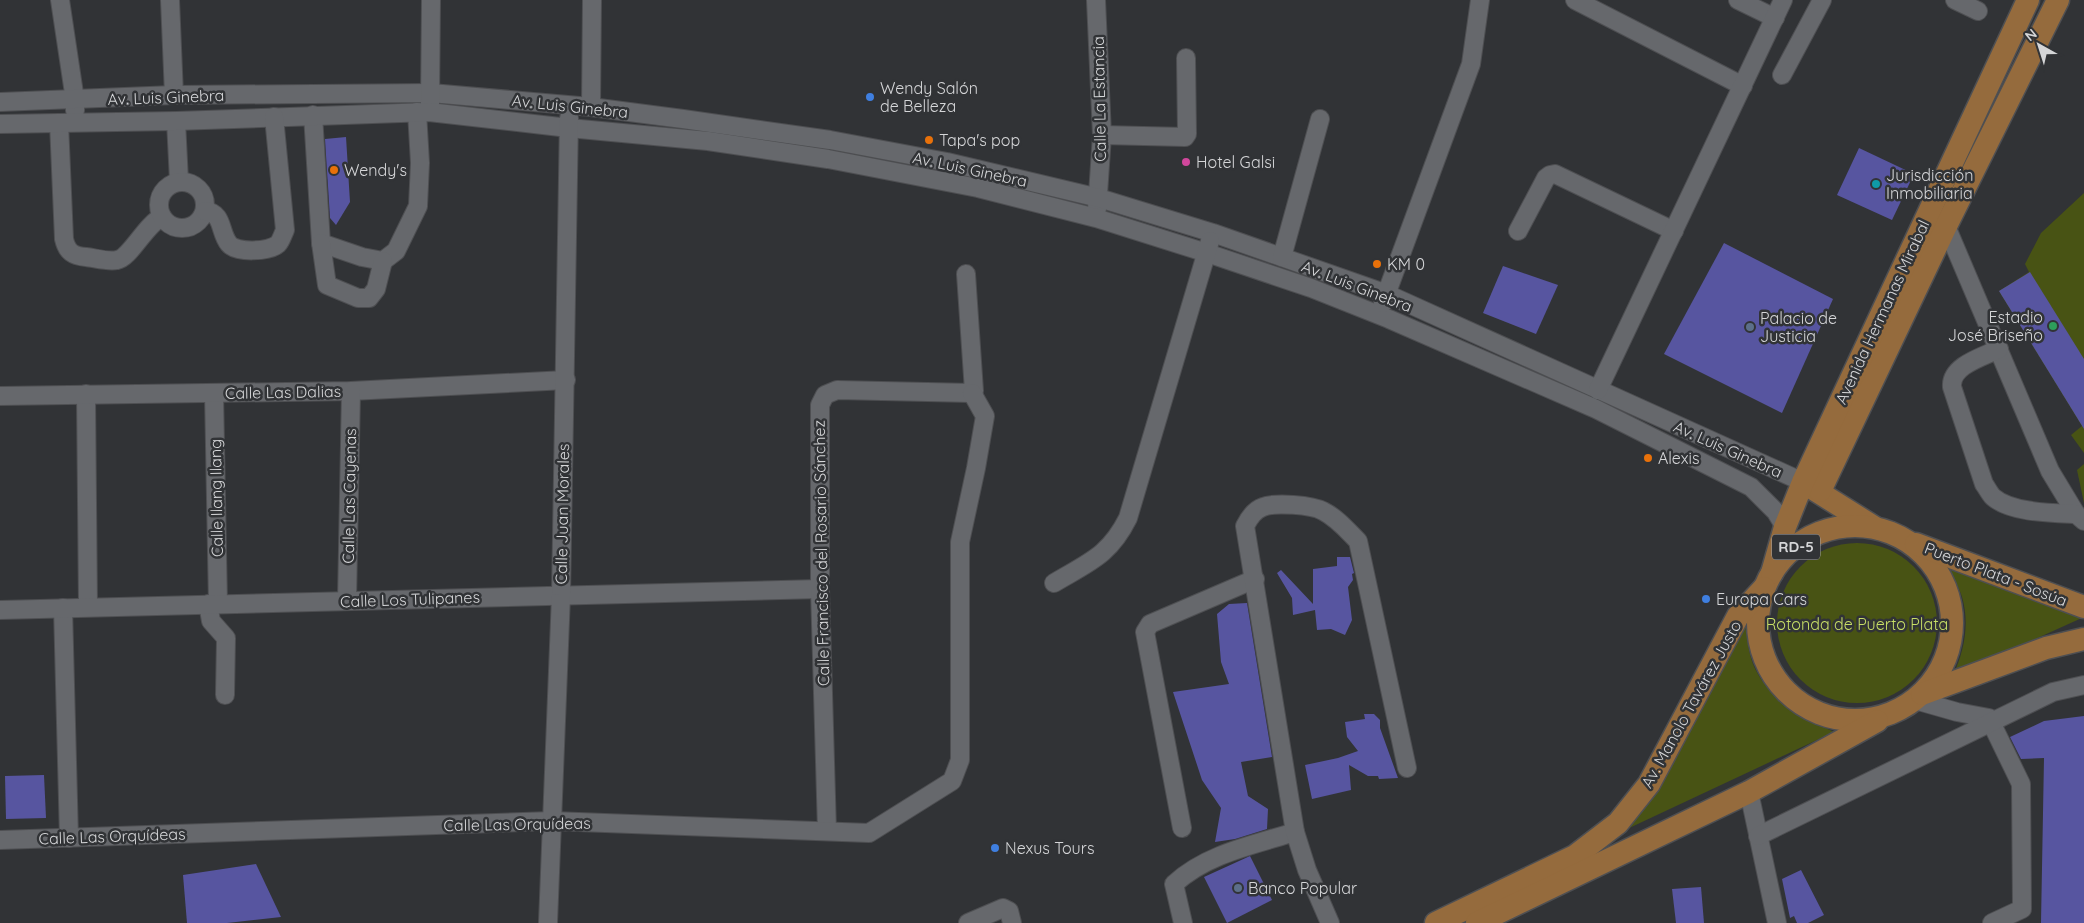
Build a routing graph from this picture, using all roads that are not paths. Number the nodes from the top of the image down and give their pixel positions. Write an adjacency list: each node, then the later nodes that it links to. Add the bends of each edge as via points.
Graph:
1 (60, 0): 21 (street)
2 (170, 0): 20 (street)
3 (431, 0): 19 (street)
4 (592, 0): 24 (street)
5 (1096, 0): 33 (street, Calle La Estancia)
6 (1480, 0): 48 (street, via 1470,64)
7 (1575, 0): 18 (street)
8 (1738, 0): 15 (street)
9 (1783, 0): 15 (street)
10 (1822, 0): 17 (street)
11 (1955, 0): 14 (street)
12 (2028, 0): 58 (main road, Avenida Hermanas Mirabal)
13 (2058, 0): 39 (main road, Avenida Hermanas Mirabal)
14 (1978, 11)
15 (1775, 18): 18 (street)
16 (1186, 58): 33 (street, via 1185,136)
17 (1782, 75)
18 (1743, 86): 40 (street)
19 (431, 93): 20 (street, Av. Luis Ginebra); 23 (street, Av. Luis Ginebra); 25 (street)
20 (174, 95): 21 (street, Av. Luis Ginebra)
21 (75, 100): 22 (street, Av. Luis Ginebra); 30 (street)
22 (0, 102)
23 (570, 105): 24 (street, Av. Luis Ginebra); 32 (street, Calle Juan Morales)
24 (591, 107): 35 (street, Av. Luis Ginebra, via 830,140 947,162)
25 (423, 112): 26 (street, Av. Luis Ginebra); 32 (street, Av. Luis Ginebra); 46 (street, via 418,206 396,251)
26 (313, 115): 27 (street, Av. Luis Ginebra); 43 (street)
27 (274, 117): 29 (street, Av. Luis Ginebra); 36 (street, via 286,230 278,244 267,248 238,249 229,244 218,217)
28 (1320, 119): 45 (street)
29 (176, 121): 30 (street, Av. Luis Ginebra); 34 (street)
30 (66, 123): 31 (street, Av. Luis Ginebra); 37 (street, via 64,239 67,250 76,256 118,260 154,221)
31 (0, 124)
32 (569, 128): 38 (street, Av. Luis Ginebra, via 708,141 828,159 978,188); 51 (street, Calle Juan Morales)
33 (1102, 135): 35 (street, Calle La Estancia)
34 (179, 181): 36 (street, via 197,186 206,201); 37 (street, via 170,184 159,199)
35 (1099, 198): 38 (street, Calle La Estancia); 42 (street, Av. Luis Ginebra)
36 (205, 211): 37 (street, via 194,225 186,228 168,224)
37 (162, 217)
38 (1096, 218): 44 (street, Av. Luis Ginebra)
39 (1946, 226): 50 (street); 58 (main road, Avenida Hermanas Mirabal)
40 (1674, 231): 41 (street, via 1550,174); 52 (street)
41 (1518, 232)
42 (1212, 234): 44 (street); 45 (street, Av. Luis Ginebra)
43 (321, 242): 46 (street); 46 (street, via 328,285 358,298 369,298 376,288)
44 (1207, 253): 49 (street, Av. Luis Ginebra, via 1311,288); 65 (street, via 1128,518 1118,538 1105,552)
45 (1282, 257): 48 (street, Av. Luis Ginebra)
46 (383, 261)
47 (966, 274): 55 (street)
48 (1387, 294): 49 (street); 52 (street, Av. Luis Ginebra)
49 (1378, 315): 60 (street, Av. Luis Ginebra, via 1596,409 1751,487 1776,512)
50 (1999, 349): 59 (street, via 2050,471); 59 (street, via 1957,370 1951,379 1984,484 1994,497 2008,504 2037,512)
51 (566, 380): 53 (street, Calle Las Dalias); 67 (street, Calle Juan Morales)
52 (1598, 390): 58 (street, Av. Luis Ginebra)
53 (351, 391): 54 (street, Calle Las Dalias); 68 (street, Calle Las Cayenas)
54 (214, 392): 56 (street, Calle Las Dalias); 69 (street, Calle Ilang Ilang)
55 (972, 393): 66 (street, Calle Francisco del Rosario Sánchez, via 837,390 825,395 820,405); 84 (street, Calle Las Orquídeas, via 985,416 960,542 960,760 952,781 869,833)
56 (86, 394): 57 (street, Calle Las Dalias); 70 (street)
57 (0, 396)
58 (1811, 487): 60 (main road, Avenida Hermanas Mirabal); 61 (main road, Av. Luis Ginebra)
59 (2080, 517)
60 (1785, 527): 64 (main road, Avenida Hermanas Mirabal)
61 (1874, 527): 62 (main road, RD-5); 64 (main road, RD-5, via 1844,527 1816,534 1791,551)
62 (1908, 541): 71 (main road, Puerto Plata - Sosúa / RD-5); 77 (main road, RD-5, via 1930,560 1945,585 1952,614 1950,644 1940,671)
63 (1255, 579): 80 (street, via 1245,526 1255,511 1264,506 1307,505 1322,510 1358,541); 83 (street, via 1150,624 1146,632); 85 (street)
64 (1768, 580): 78 (main road, RD-5, via 1758,618 1761,650 1774,678 1796,701 1824,716 1855,721); 94 (main road, Av. Manolo Tavárez Justo / RD-5, via 1738,616 1649,784 1618,823 1575,856)
65 (1054, 583)
66 (820, 589): 67 (street, Calle Los Tulipanes); 84 (street, Calle Francisco del Rosario Sánchez)
67 (561, 595): 68 (street, Calle Los Tulipanes); 82 (street, Calle Juan Morales)
68 (348, 600): 69 (street, Calle Los Tulipanes)
69 (213, 604): 70 (street, Calle Los Tulipanes); 76 (street, Calle Ilang Ilang, via 211,621 226,638)
70 (88, 607): 72 (street, Calle Los Tulipanes)
71 (2084, 607)
72 (63, 608): 73 (street, Calle Los Tulipanes); 87 (street)
73 (0, 610)
74 (2084, 639): 77 (main road, RD-5, via 2046,648)
75 (2084, 685): 79 (street, via 2054,692)
76 (225, 695)
77 (1919, 697): 78 (main road, RD-5); 79 (street, via 1957,712 1989,718)
78 (1887, 716): 81 (main road, RD-5)
79 (1991, 722): 86 (street); 97 (street, via 2021,784 2022,909)
80 (1407, 768)
81 (1749, 792): 86 (street); 95 (main road, RD-5)
82 (552, 821): 84 (street, Calle Las Orquídeas); 87 (street, Calle Las Orquídeas); 89 (street, Calle Juan Morales)
83 (1182, 828)
84 (827, 830)
85 (1295, 832): 92 (street, via 1236,850 1190,870 1174,884); 93 (street)
86 (1758, 836): 96 (street)
87 (69, 838): 88 (street, Calle Las Orquídeas)
88 (0, 840)
89 (548, 923)
90 (968, 923): 91 (street, via 1003,908 1009,911)
91 (1012, 923)
92 (1182, 923)
93 (1330, 923)
94 (1436, 923)
95 (1477, 923)
96 (1777, 923)
97 (1992, 923)

